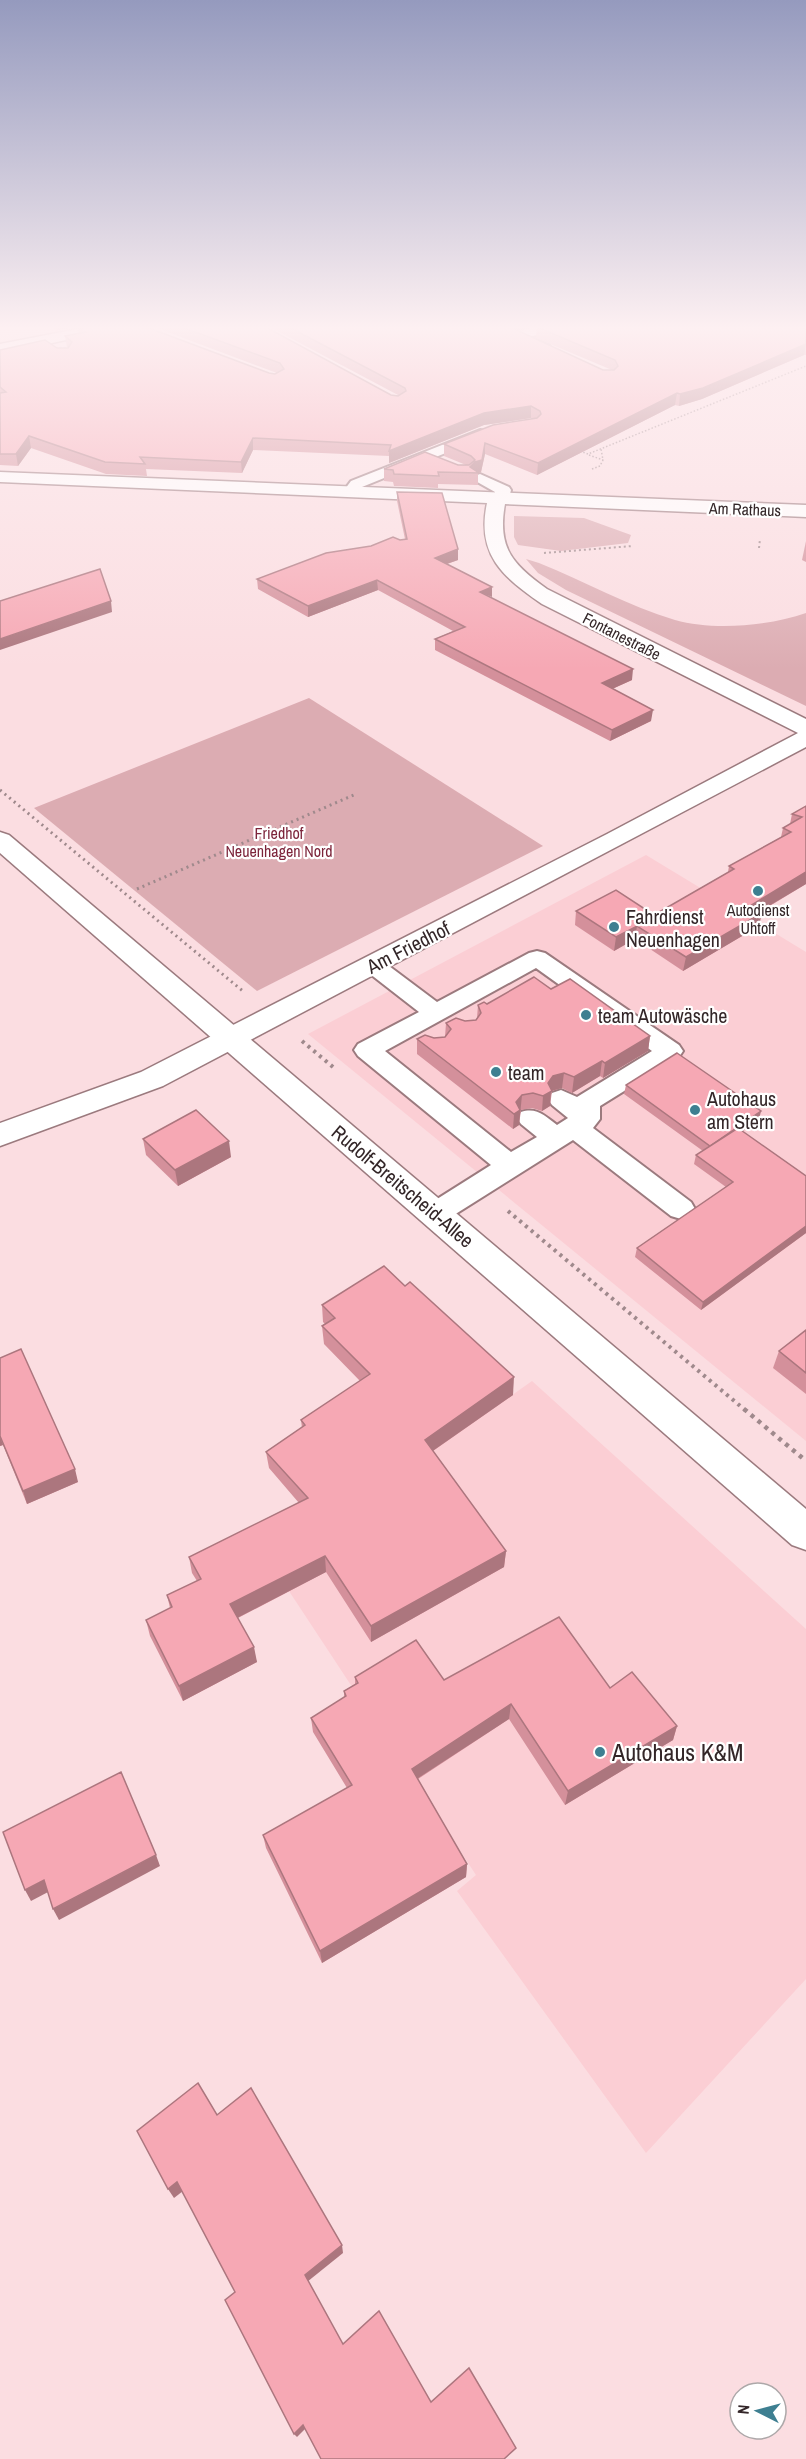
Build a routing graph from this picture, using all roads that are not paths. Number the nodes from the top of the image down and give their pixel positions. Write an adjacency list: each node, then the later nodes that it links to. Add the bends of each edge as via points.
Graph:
1 (465, 440): 2 (lane)
2 (425, 456): 3 (lane); 6 (lane, via 356,484)
3 (445, 464)
4 (0, 477): 6 (street, Am Rathaus)
5 (480, 479): 7 (lane, via 503,490)
6 (350, 493): 7 (street, Am Rathaus)
7 (499, 499): 8 (street, Am Rathaus); 9 (street, Fontanestraße, via 493,529 495,546 513,572 530,586 549,600)
8 (806, 511)
9 (806, 728)
10 (806, 738): 12 (street, Am Friedhof)
11 (0, 840): 19 (street, Rudolf-Breitscheid-Allee)
12 (374, 965): 15 (lane); 19 (street, Am Friedhof)
13 (519, 968): 14 (lane); 15 (lane); 21 (lane, via 537,958 670,1051)
14 (562, 998)
15 (439, 1011): 16 (lane); 17 (lane)
16 (412, 1026): 20 (lane); 26 (lane, via 367,1050)
17 (466, 1027)
18 (610, 1032): 21 (lane)
19 (231, 1038): 25 (street, Am Friedhof, via 152,1080); 28 (street, Rudolf-Breitscheid-Allee)
20 (435, 1044)
21 (653, 1061): 24 (lane, via 587,1102)
22 (561, 1099): 24 (lane)
23 (530, 1118): 24 (lane)
24 (572, 1128): 26 (lane); 27 (lane)
25 (0, 1135)
26 (510, 1166): 28 (lane)
27 (681, 1209)
28 (436, 1213): 29 (street, Rudolf-Breitscheid-Allee)
29 (806, 1533)

